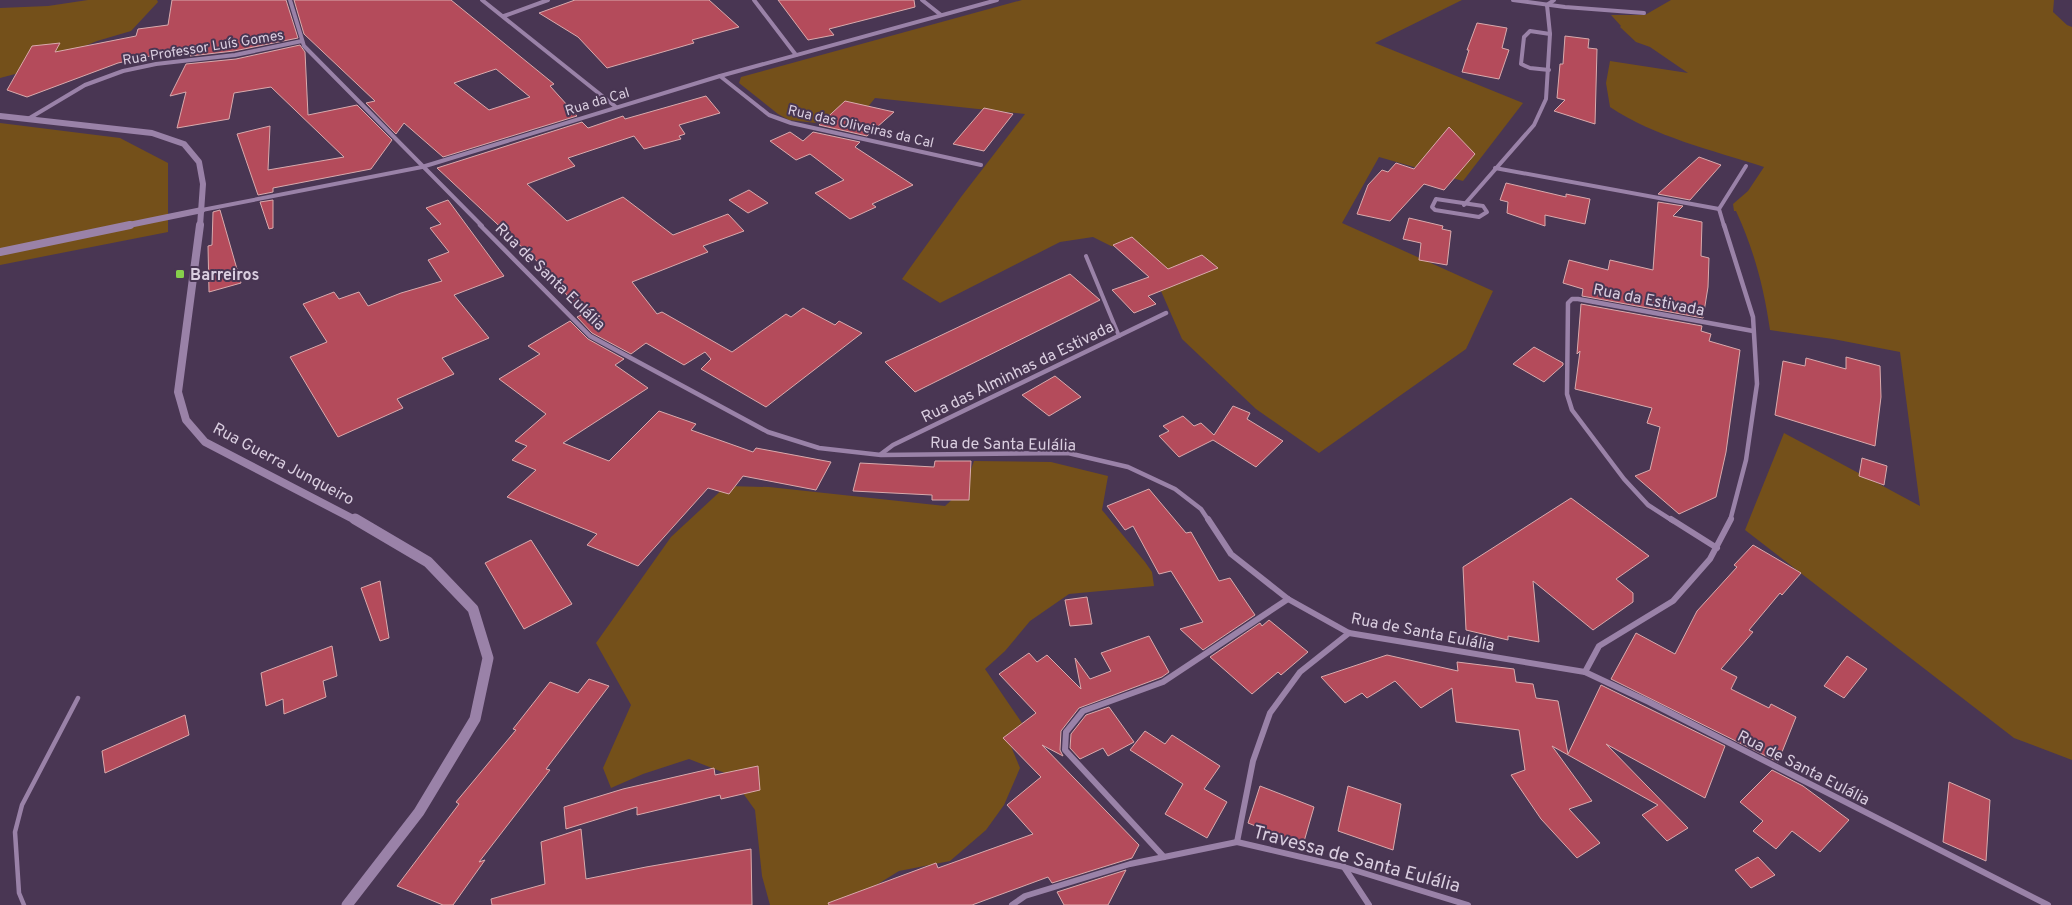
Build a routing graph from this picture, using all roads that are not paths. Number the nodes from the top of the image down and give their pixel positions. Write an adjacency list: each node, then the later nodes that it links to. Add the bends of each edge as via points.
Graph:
1 (290, 0): 14 (street, Rua de Santa Eulália)
2 (482, 0): 12 (street)
3 (548, 0): 12 (street)
4 (754, 0): 15 (street)
5 (922, 0): 11 (street)
6 (997, 0): 11 (street, Rua da Cal)
7 (1513, 0): 9 (street)
8 (1554, 0): 9 (street)
9 (1547, 6): 10 (street); 13 (street)
10 (1644, 13)
11 (941, 15): 15 (street, Rua da Cal)
12 (504, 16): 18 (street)
13 (1550, 34): 16 (street); 16 (street, via 1530,31 1524,37 1521,64)
14 (302, 41): 20 (street, Rua Professor Luís Gomes, via 122,71 57,99); 22 (street, Rua de Santa Eulália)
15 (796, 55): 17 (street, Rua da Cal)
16 (1548, 70): 24 (street, via 1546,100 1534,125)
17 (720, 76): 18 (street, Rua da Cal); 21 (street, Rua das Oliveiras da Cal, via 769,115 791,123)
18 (616, 107): 22 (street, Rua da Cal)
19 (0, 116): 20 (street, Rua Guerra Junqueiro)
20 (28, 119): 27 (street, Rua Guerra Junqueiro, via 152,133 184,144 199,162 203,184)
21 (981, 165)
22 (422, 166): 27 (street, Rua da Cal); 33 (street, Rua de Santa Eulália, via 590,336 768,432 819,448)
23 (1746, 166): 26 (street)
24 (1495, 168): 25 (street); 26 (street)
25 (1464, 204): 25 (street, via 1436,200 1432,206 1435,210 1479,217 1487,212 1483,206)
26 (1719, 209): 31 (street, via 1754,317)
27 (202, 210): 28 (street); 43 (street, Rua Guerra Junqueiro, via 178,392 186,420 205,442 381,533 428,562 473,609 488,658 476,719 419,812)
28 (0, 252)
29 (1086, 256): 32 (lane)
30 (1166, 313): 32 (street, Rua das Alminhas da Estivada)
31 (1753, 331): 34 (street, via 1757,384 1746,460 1733,514); 34 (street, Rua da Estivada, via 1578,299 1568,303 1567,394 1572,410 1624,479 1648,504)
32 (1119, 336): 33 (street, Rua das Alminhas da Estivada, via 893,445)
33 (881, 454): 35 (street, Rua de Santa Eulália, via 1068,453 1128,467 1175,489 1201,509 1231,554)
34 (1717, 548): 37 (street, via 1673,601 1599,646)
35 (1288, 599): 36 (street, Rua de Santa Eulália); 40 (street, via 1163,682 1083,711 1066,732 1065,750)
36 (1349, 633): 37 (street, Rua de Santa Eulália); 39 (street, via 1300,672 1270,713 1253,760)
37 (1584, 672): 47 (street, Rua de Santa Eulália)
38 (78, 698): 42 (lane, via 22,805 14,832 19,893)
39 (1237, 842): 40 (street); 41 (street, Travessa de Santa Eulália)
40 (1164, 857): 44 (street, via 1025,896)
41 (1344, 867): 45 (street); 46 (street, Travessa de Santa Eulália)
42 (24, 905)
43 (347, 905)
44 (1012, 905)
45 (1369, 905)
46 (1468, 905)
47 (2048, 905)

